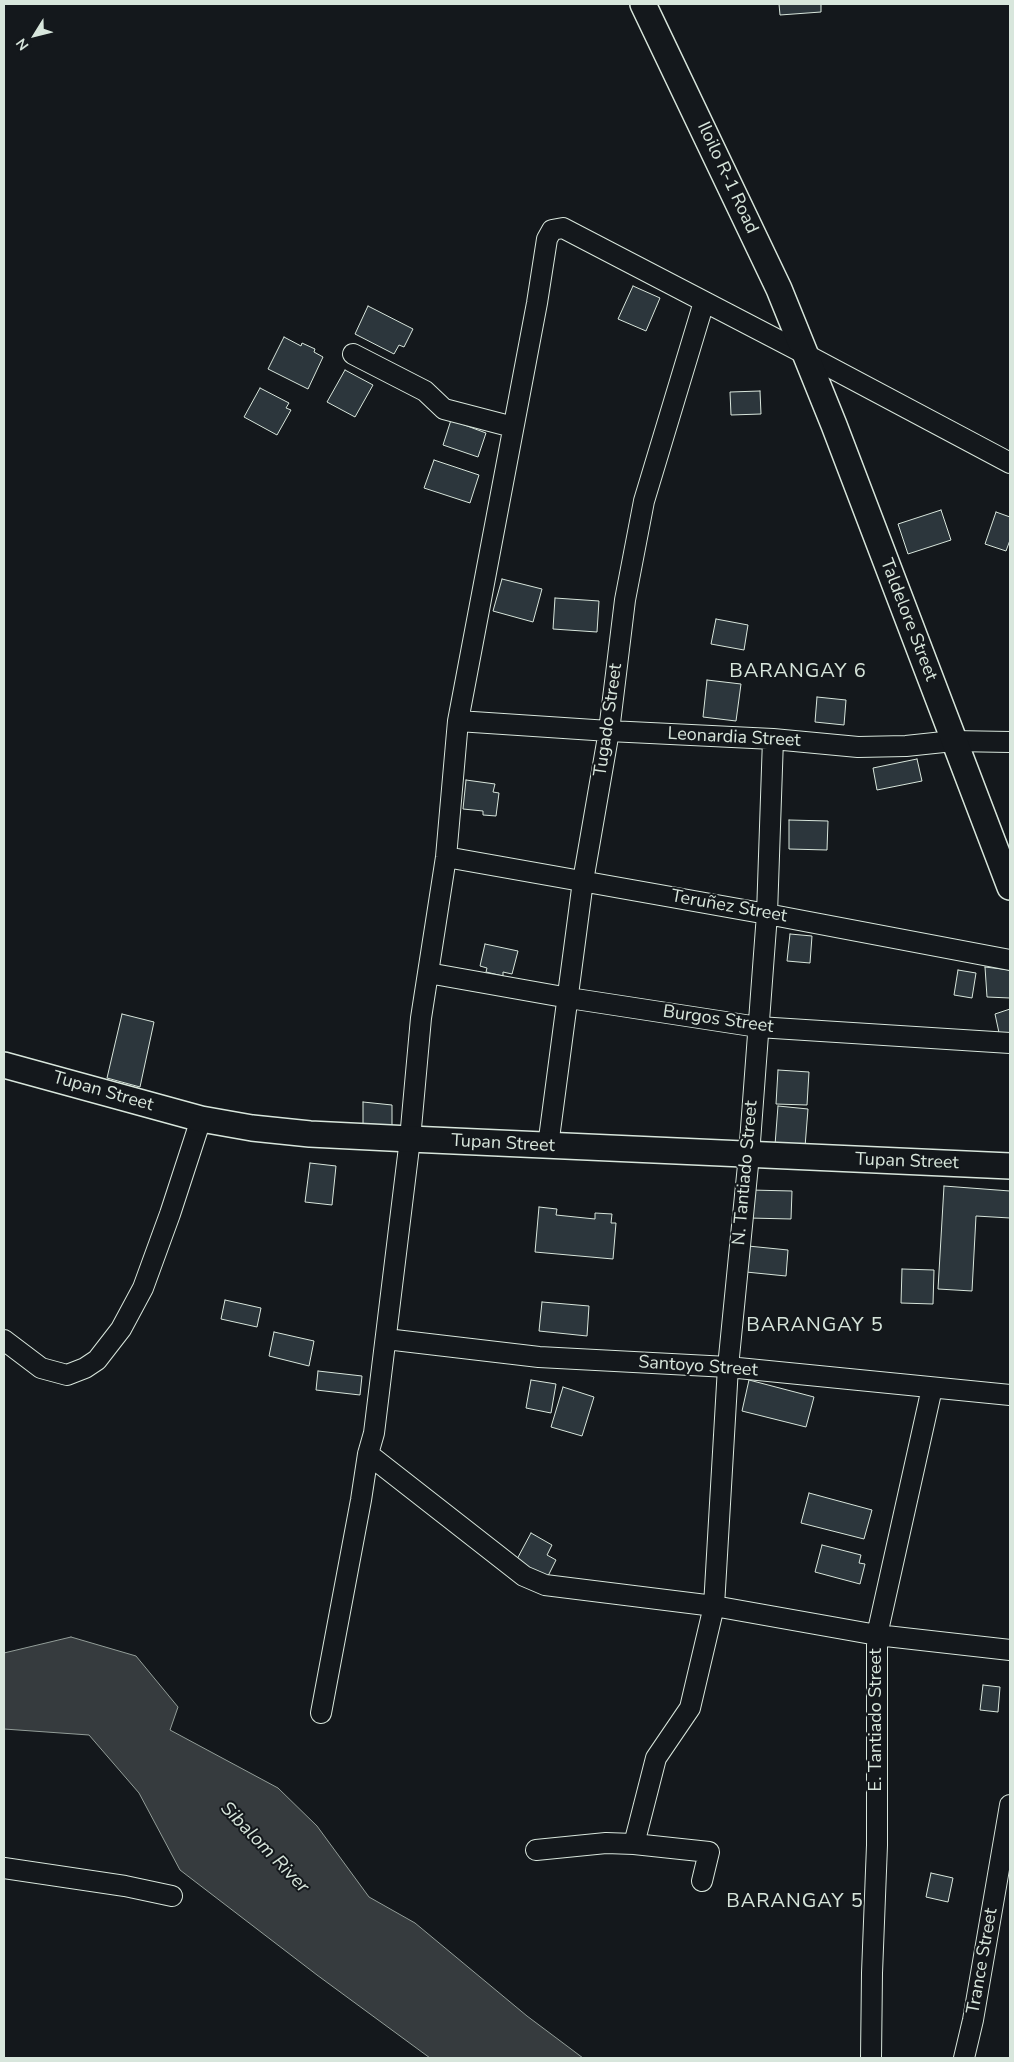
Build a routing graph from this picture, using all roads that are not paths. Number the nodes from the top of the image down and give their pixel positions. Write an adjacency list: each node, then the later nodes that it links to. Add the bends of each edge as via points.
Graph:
1 (643, 4): 4 (main road, Iloilo R-1 Road, via 779,289)
2 (704, 302): 4 (street); 5 (street, via 562,228 552,230 547,239); 8 (street, Tugado Street, via 644,501 625,600)
3 (353, 354): 5 (street, via 425,391 444,409)
4 (806, 354): 6 (street); 10 (main road, Taldelore Street)
5 (513, 427): 7 (street)
6 (1010, 463)
7 (458, 721): 8 (street, Leonardia Street); 12 (street)
8 (609, 731): 9 (street, Leonardia Street); 13 (street, Tugado Street)
9 (773, 739): 10 (street, Leonardia Street, via 858,747); 15 (street, N. Tantiado Street)
10 (953, 741): 11 (street, Leonardia Street); 14 (main road, Taldelore Street)
11 (1010, 742)
12 (446, 857): 13 (street, Teruñez Street); 17 (street)
13 (583, 881): 15 (street, Teruñez Street); 18 (street, Tugado Street)
14 (1010, 887)
15 (766, 914): 16 (street, Teruñez Street); 19 (street, N. Tantiado Street)
16 (1010, 960)
17 (428, 972): 18 (street, Burgos Street); 23 (street)
18 (568, 998): 19 (street, Burgos Street); 24 (street, Tugado Street)
19 (758, 1027): 20 (street, Burgos Street); 25 (street, N. Tantiado Street)
20 (1010, 1043)
21 (4, 1065): 22 (main road, Tupan Street)
22 (201, 1119): 23 (main road, Tupan Street, via 261,1129); 28 (street, via 143,1288 121,1329 96,1360 86,1368 67,1375 41,1368)
23 (410, 1140): 24 (main road, Tupan Street); 27 (street)
24 (548, 1146): 25 (main road, Tupan Street)
25 (749, 1155): 26 (main road, Tupan Street); 29 (street, N. Tantiado Street)
26 (1010, 1166)
27 (386, 1339): 29 (street, Santoyo Street, via 539,1357); 32 (street, via 374,1433)
28 (4, 1340)
29 (728, 1367): 30 (street, Santoyo Street); 33 (street, N. Tantiado Street)
30 (932, 1388): 31 (street, Santoyo Street); 34 (street, E. Tantiado Street)
31 (1010, 1395)
32 (368, 1454): 33 (street, via 524,1576 545,1585); 36 (street)
33 (714, 1606): 34 (street); 38 (street, N. Tantiado Street, via 690,1708 656,1758)
34 (877, 1635): 35 (street); 43 (street, E. Tantiado Street, via 877,1845)
35 (1010, 1650)
36 (321, 1712)
37 (1010, 1808): 44 (street, Trance Street)
38 (634, 1844): 39 (street, via 606,1843); 41 (street, via 708,1852)
39 (536, 1850)
40 (4, 1868): 42 (street)
41 (702, 1881)
42 (172, 1896)
43 (871, 2058)
44 (964, 2058)

